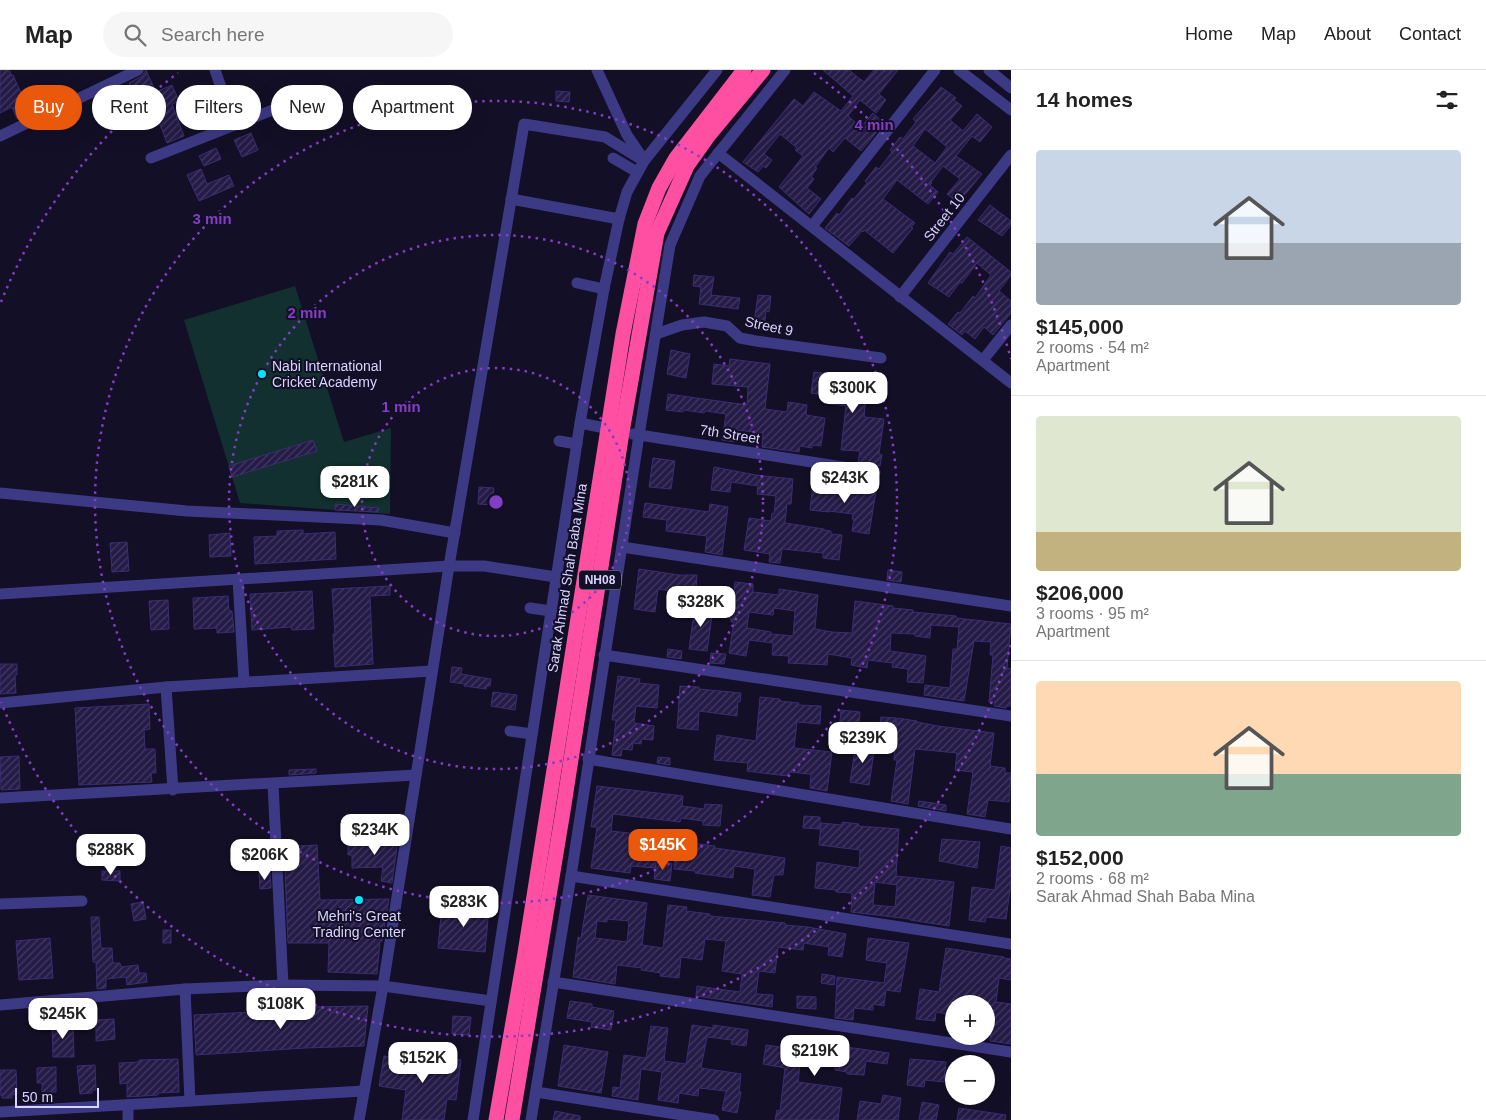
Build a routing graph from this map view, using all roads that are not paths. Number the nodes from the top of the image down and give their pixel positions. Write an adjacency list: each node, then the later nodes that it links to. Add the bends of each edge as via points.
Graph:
1 (138, 70): 15 (street)
2 (215, 70): 11 (street)
3 (596, 70): 20 (street, via 627,135)
4 (717, 70): 20 (street)
5 (744, 70): 34 (highway, Sarak Ahmad Shah Baba Mina / NH08, via 676,158 658,188 645,224 623,334)
6 (763, 70): 34 (highway, NH08, via 687,166 657,233)
7 (785, 70): 16 (street)
8 (935, 70): 24 (street)
9 (959, 70): 13 (street)
10 (989, 70): 12 (street)
11 (220, 85)
12 (1011, 88)
13 (1011, 110)
14 (221, 130): 18 (street)
15 (0, 136)
16 (718, 153): 24 (street); 29 (street, via 700,176 670,245)
17 (1011, 155): 27 (street, Street 10)
18 (151, 158)
19 (613, 158): 21 (street)
20 (644, 161): 21 (street); 22 (street, via 605,136 524,124)
21 (637, 172): 23 (street, via 627,192)
22 (511, 200): 23 (street); 40 (street)
23 (620, 219): 26 (street)
24 (812, 226): 27 (street)
25 (577, 283): 26 (street)
26 (604, 289): 33 (street)
27 (900, 297): 31 (street)
28 (1011, 326): 31 (street)
29 (656, 334): 30 (street, Street 9, via 704,322 727,326 740,338); 35 (street)
30 (881, 358)
31 (983, 360): 32 (street)
32 (1011, 383)
33 (580, 423): 34 (street, 7th Street); 37 (street)
34 (615, 430): 35 (street, 7th Street); 82 (highway, Sarak Ahmad Shah Baba Mina / NH08); 83 (highway, NH08, via 565,801)
35 (639, 434): 38 (street, 7th Street); 41 (street)
36 (559, 441): 37 (street)
37 (577, 444): 43 (street)
38 (876, 472)
39 (0, 493): 40 (street, via 187,511 381,520)
40 (455, 532): 42 (street)
41 (622, 547): 46 (street); 49 (street)
42 (449, 566): 43 (street, via 484,566); 44 (street); 50 (street)
43 (556, 577): 48 (street)
44 (238, 579): 45 (street); 51 (street)
45 (0, 594)
46 (1011, 606)
47 (530, 608): 48 (street)
48 (551, 611): 56 (street)
49 (604, 655): 54 (street); 57 (street)
50 (432, 671): 51 (street); 58 (street)
51 (244, 682): 52 (street)
52 (166, 687): 53 (street); 60 (street)
53 (0, 703)
54 (1011, 716)
55 (510, 730): 56 (street)
56 (532, 734): 71 (street)
57 (588, 759): 62 (street); 63 (street)
58 (416, 775): 59 (street); 69 (street)
59 (273, 784): 60 (street); 68 (street)
60 (173, 790): 61 (street)
61 (0, 798)
62 (1011, 829)
63 (571, 876): 66 (street); 67 (street)
64 (82, 901): 65 (street)
65 (0, 904)
66 (1011, 944)
67 (553, 982): 73 (street); 75 (street)
68 (283, 985): 69 (street); 70 (street)
69 (383, 986): 71 (street); 74 (street)
70 (185, 989): 72 (street); 76 (street)
71 (491, 1001): 81 (street)
72 (0, 1005)
73 (1011, 1052)
74 (364, 1091): 76 (street); 80 (street)
75 (536, 1092): 84 (street); 85 (street)
76 (190, 1101): 77 (street)
77 (128, 1105): 78 (street); 79 (street)
78 (0, 1112)
79 (128, 1120)
80 (359, 1120)
81 (473, 1120)
82 (496, 1120)
83 (512, 1120)
84 (531, 1120)
85 (714, 1120)

